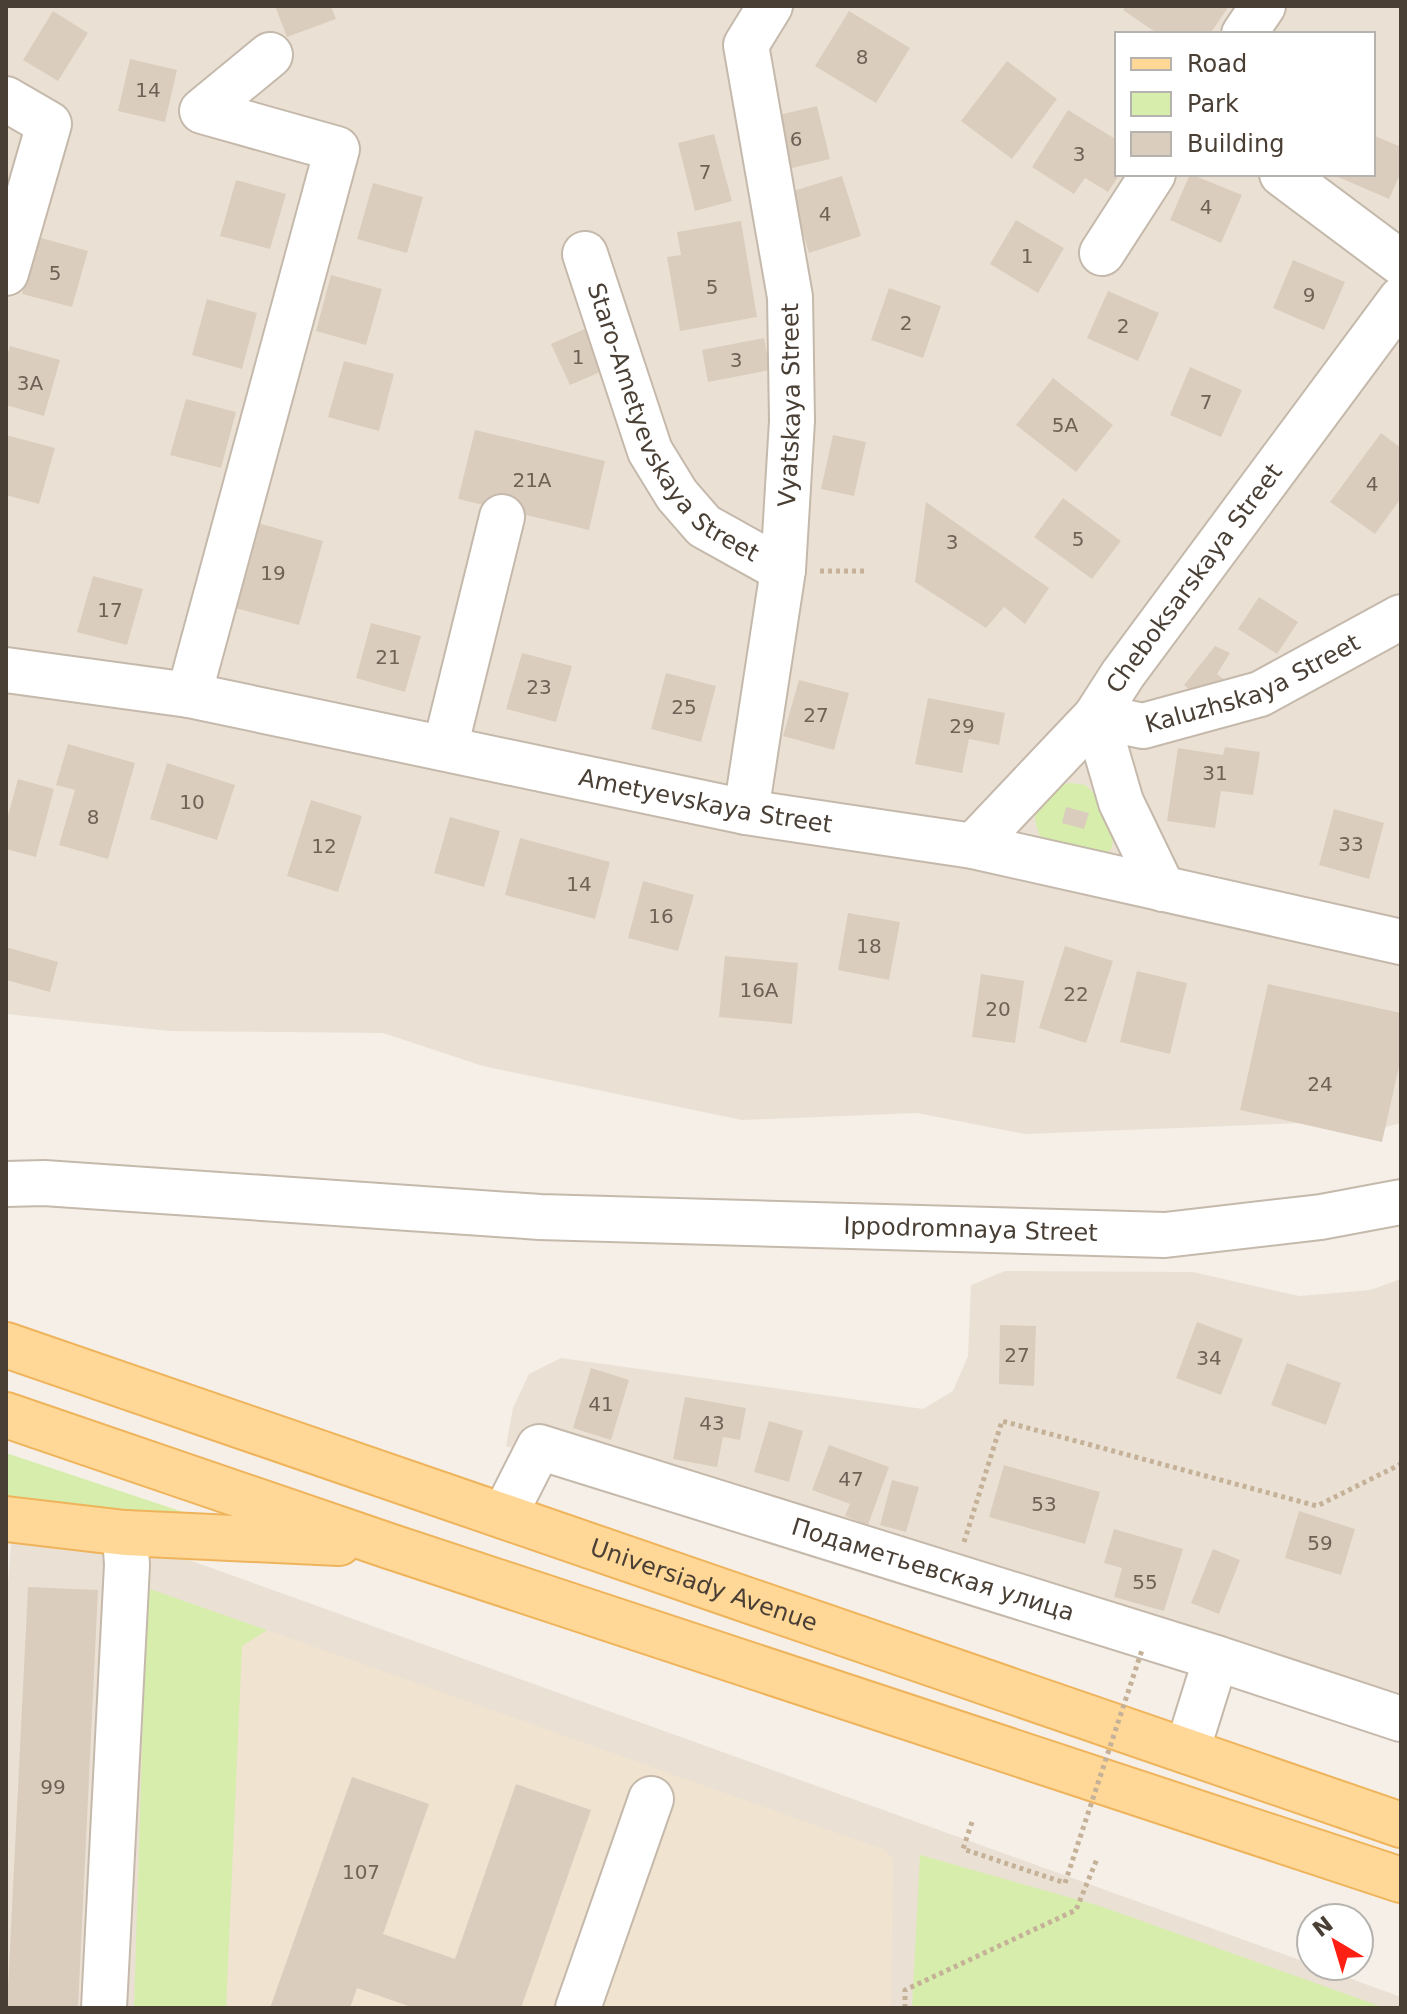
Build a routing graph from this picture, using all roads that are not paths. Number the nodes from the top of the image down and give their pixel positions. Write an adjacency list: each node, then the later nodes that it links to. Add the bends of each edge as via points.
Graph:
1 (770, 6): 14 (street, Vyatskaya Street, via 746,45 790,297 792,421)
2 (1263, 6): 3 (street)
3 (1245, 32)
4 (270, 55): 17 (street, via 202,111 337,149)
5 (6, 99): 11 (street, via 49,124)
6 (1152, 176): 8 (street)
7 (1285, 176): 10 (street)
8 (1102, 253)
9 (585, 254): 14 (street, Staro-Ametyevskaya Street, via 650,451 677,495 704,526)
10 (1401, 263)
11 (6, 273)
12 (1401, 299): 18 (street, Cheboksarskaya Street)
13 (502, 517): 19 (street)
14 (783, 570): 20 (street, Vyatskaya Street)
15 (1401, 617): 18 (street, Kaluzhskaya Street, via 1260,694 1143,726)
16 (6, 670): 17 (street, Ametyevskaya Street)
17 (189, 695): 19 (street, Ametyevskaya Street)
18 (1096, 716): 21 (street, Cheboksarskaya Street); 22 (street, via 1121,802)
19 (445, 748): 20 (street, Ametyevskaya Street)
20 (746, 812): 21 (street, Ametyevskaya Street)
21 (973, 846): 22 (street, Ametyevskaya Street)
22 (1163, 889): 23 (street, Ametyevskaya Street)
23 (1401, 942)
24 (6, 1184): 25 (street, Ippodromnaya Street, via 540,1217 1165,1235)
25 (1401, 1202)
26 (6, 1345): 28 (main road, Universiady Avenue)
27 (6, 1415): 31 (main road)
28 (504, 1516): 32 (street, Подаметьевская улица, via 539,1447); 34 (main road, Universiady Avenue)
29 (6, 1519): 30 (main road)
30 (125, 1533): 31 (main road); 38 (street)
31 (389, 1546): 37 (main road)
32 (1216, 1658): 33 (street, Подаметьевская улица); 34 (street)
33 (1401, 1719)
34 (1187, 1751): 36 (main road, Universiady Avenue)
35 (651, 1799): 39 (street)
36 (1401, 1825)
37 (1401, 1880)
38 (104, 2008)
39 (578, 2008)

